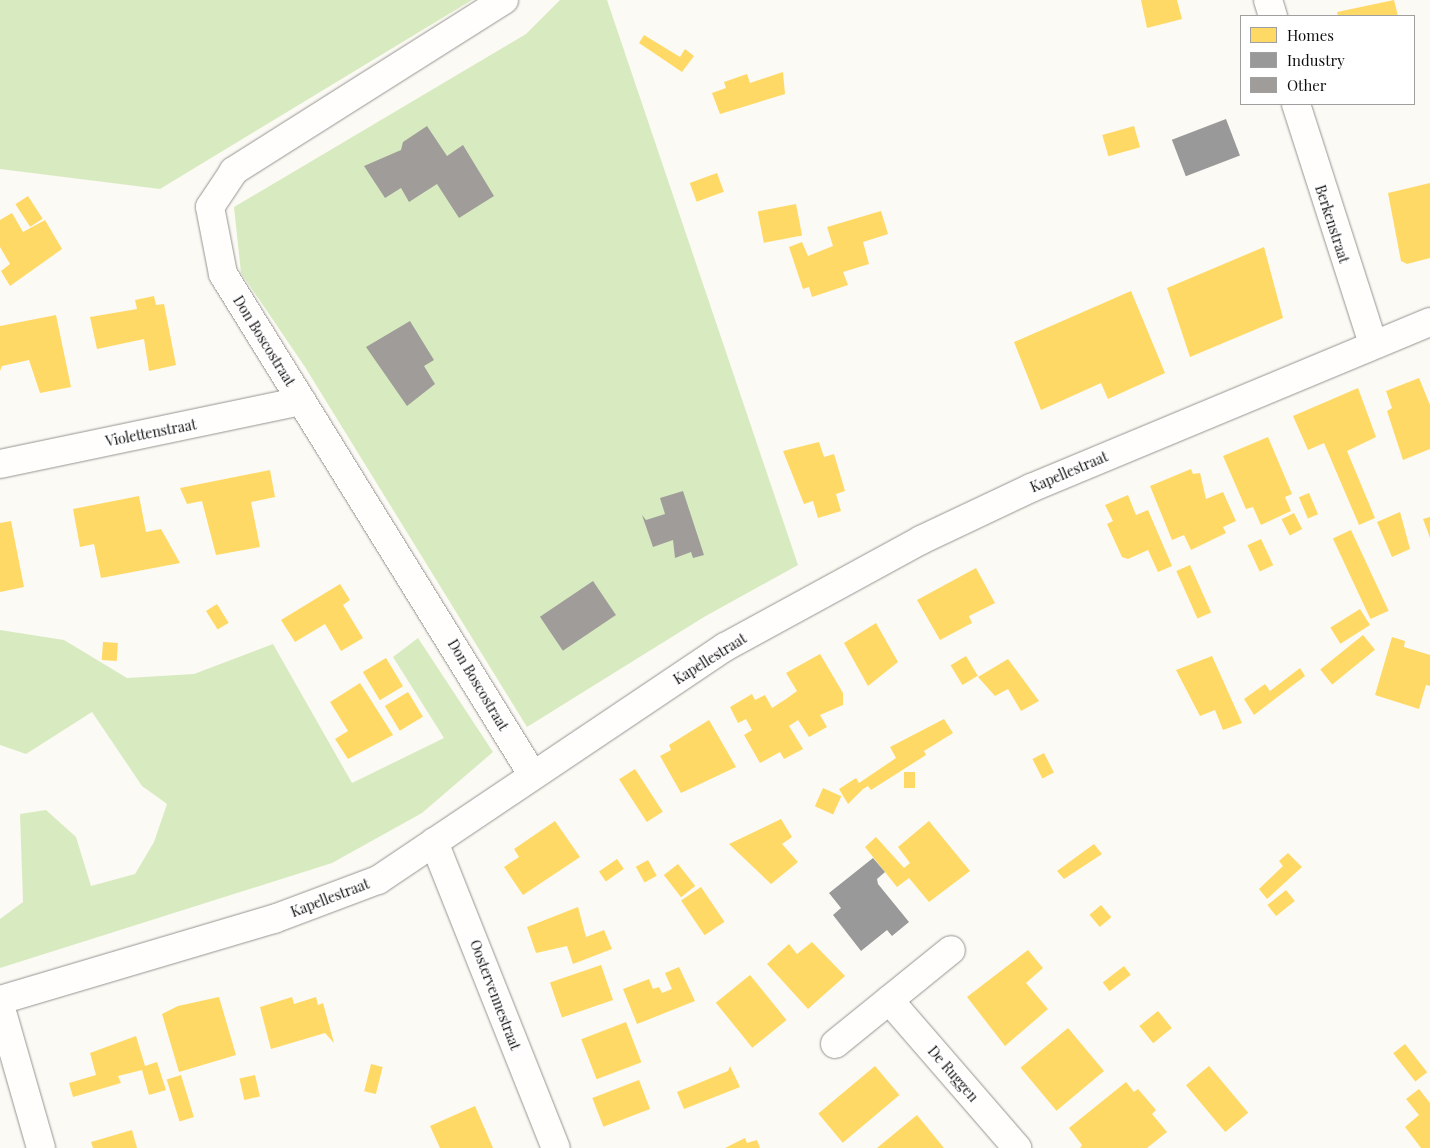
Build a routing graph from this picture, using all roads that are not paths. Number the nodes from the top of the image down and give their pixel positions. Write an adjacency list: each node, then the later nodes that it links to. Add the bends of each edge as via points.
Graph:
1 (504, 0): 7 (street, Don Boscostraat, via 234,171 210,207 223,274)
2 (1268, 0): 3 (street)
3 (1273, 15)
4 (1296, 105): 6 (street, Berkenstraat)
5 (1430, 322): 6 (street, Kapellestraat)
6 (1373, 344): 9 (street, Kapellestraat, via 920,540 726,647)
7 (301, 402): 8 (street, Violettenstraat); 9 (street, Don Boscostraat)
8 (0, 464)
9 (532, 774): 10 (street, Kapellestraat)
10 (434, 842): 12 (street, Kapellestraat, via 378,880 343,895); 17 (street, Oostervennestraat)
11 (951, 950): 13 (street)
12 (0, 1000)
13 (889, 1000): 15 (street); 18 (street, De Ruggen)
14 (0, 1005): 16 (street)
15 (835, 1044)
16 (41, 1148)
17 (556, 1148)
18 (1017, 1148)

